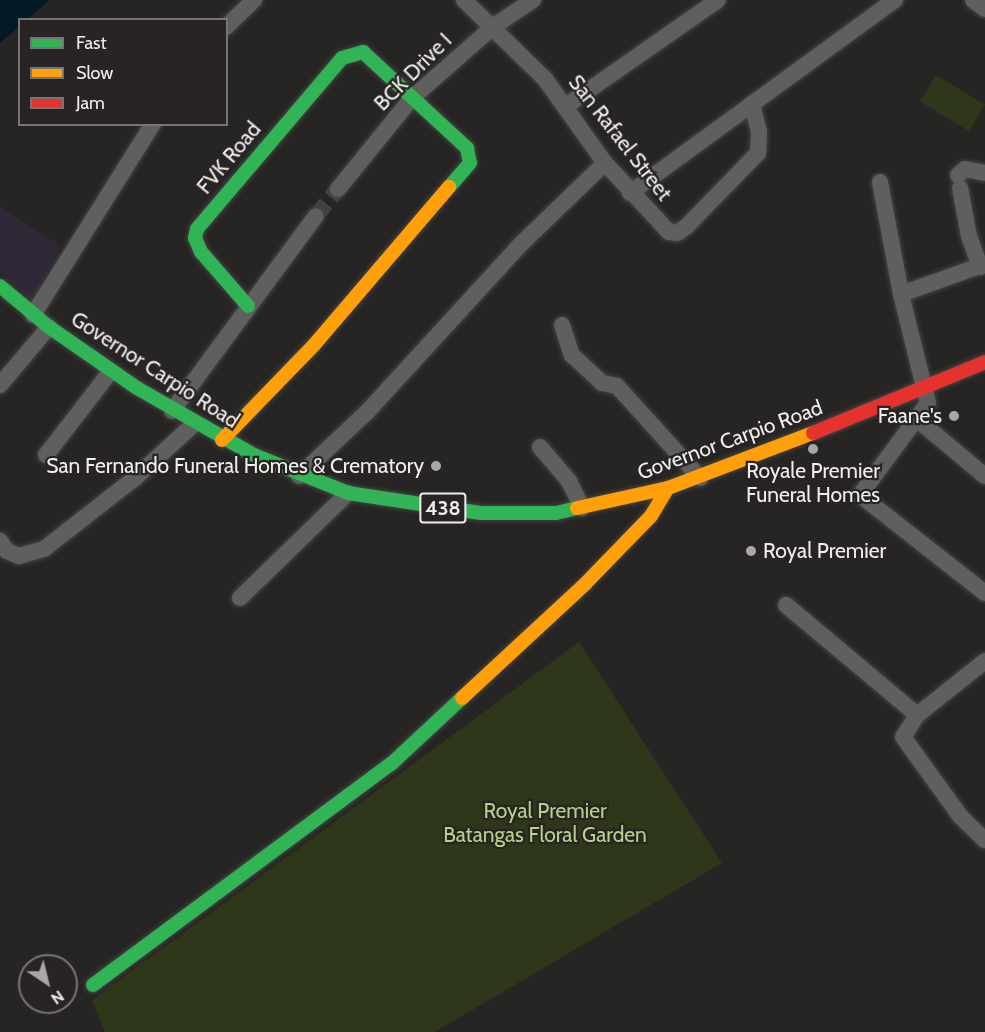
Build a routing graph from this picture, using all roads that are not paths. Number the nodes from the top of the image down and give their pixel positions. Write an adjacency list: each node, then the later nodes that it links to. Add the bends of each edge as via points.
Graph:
1 (254, 0): 8 (street)
2 (464, 0): 9 (street, San Rafael Street)
3 (533, 0): 9 (street, BCK Drive I)
4 (718, 0): 12 (street)
5 (973, 0): 7 (street)
6 (890, 1): 11 (street)
7 (985, 9)
8 (228, 25)
9 (494, 26): 10 (street, BCK Drive I); 12 (street, San Rafael Street)
10 (412, 98): 17 (street, BCK Drive I); 23 (street, FVK Road, via 363,52 342,58 197,229 195,238 201,252); 34 (street, via 467,148 471,156 466,170 314,345)
11 (752, 104): 18 (street); 18 (street, San Rafael Street, via 759,132 758,153 686,227 677,233 669,232)
12 (566, 106): 14 (street, San Rafael Street)
13 (152, 126): 24 (street)
14 (604, 164): 18 (street, San Rafael Street); 37 (street, via 520,245 375,404)
15 (985, 172): 20 (street, via 964,169 959,182 969,236)
16 (880, 182): 22 (street)
17 (338, 189)
18 (630, 193)
19 (316, 216): 23 (street)
20 (982, 265): 22 (street)
21 (0, 286): 24 (street, Governor Carpio Road / 438)
22 (901, 294): 30 (street)
23 (248, 306): 31 (street)
24 (33, 315): 26 (street, Governor Carpio Road / 438)
25 (562, 325): 39 (street, via 572,355 602,383 617,386)
26 (49, 327): 28 (street, Governor Carpio Road / 438); 29 (street)
27 (985, 362): 30 (street, Governor Carpio Road / 438)
28 (111, 371): 31 (street, Governor Carpio Road / 438); 36 (street)
29 (0, 385)
30 (926, 387): 32 (street, via 928,403); 39 (street, Governor Carpio Road / 438)
31 (172, 411): 33 (street, Governor Carpio Road / 438)
32 (918, 420): 38 (street); 44 (street, via 860,495)
33 (194, 424): 34 (street, Governor Carpio Road / 438); 43 (street, via 136,477 44,549 19,556 7,551)
34 (222, 441): 37 (street, Governor Carpio Road / 438)
35 (540, 447): 42 (street, via 569,481)
36 (46, 454)
37 (299, 476): 41 (street, Governor Carpio Road / 438)
38 (985, 476)
39 (700, 478): 40 (street, Governor Carpio Road / 438)
40 (668, 488): 42 (street, Governor Carpio Road / 438); 50 (street, via 651,516 585,584 391,764)
41 (348, 493): 42 (street, Governor Carpio Road / 438, via 481,513 556,513); 45 (street)
42 (582, 508)
43 (0, 541)
44 (985, 593)
45 (240, 598)
46 (786, 605): 48 (street)
47 (985, 661): 48 (street)
48 (917, 715): 49 (street, via 903,737 961,817)
49 (985, 840)
50 (93, 986)

